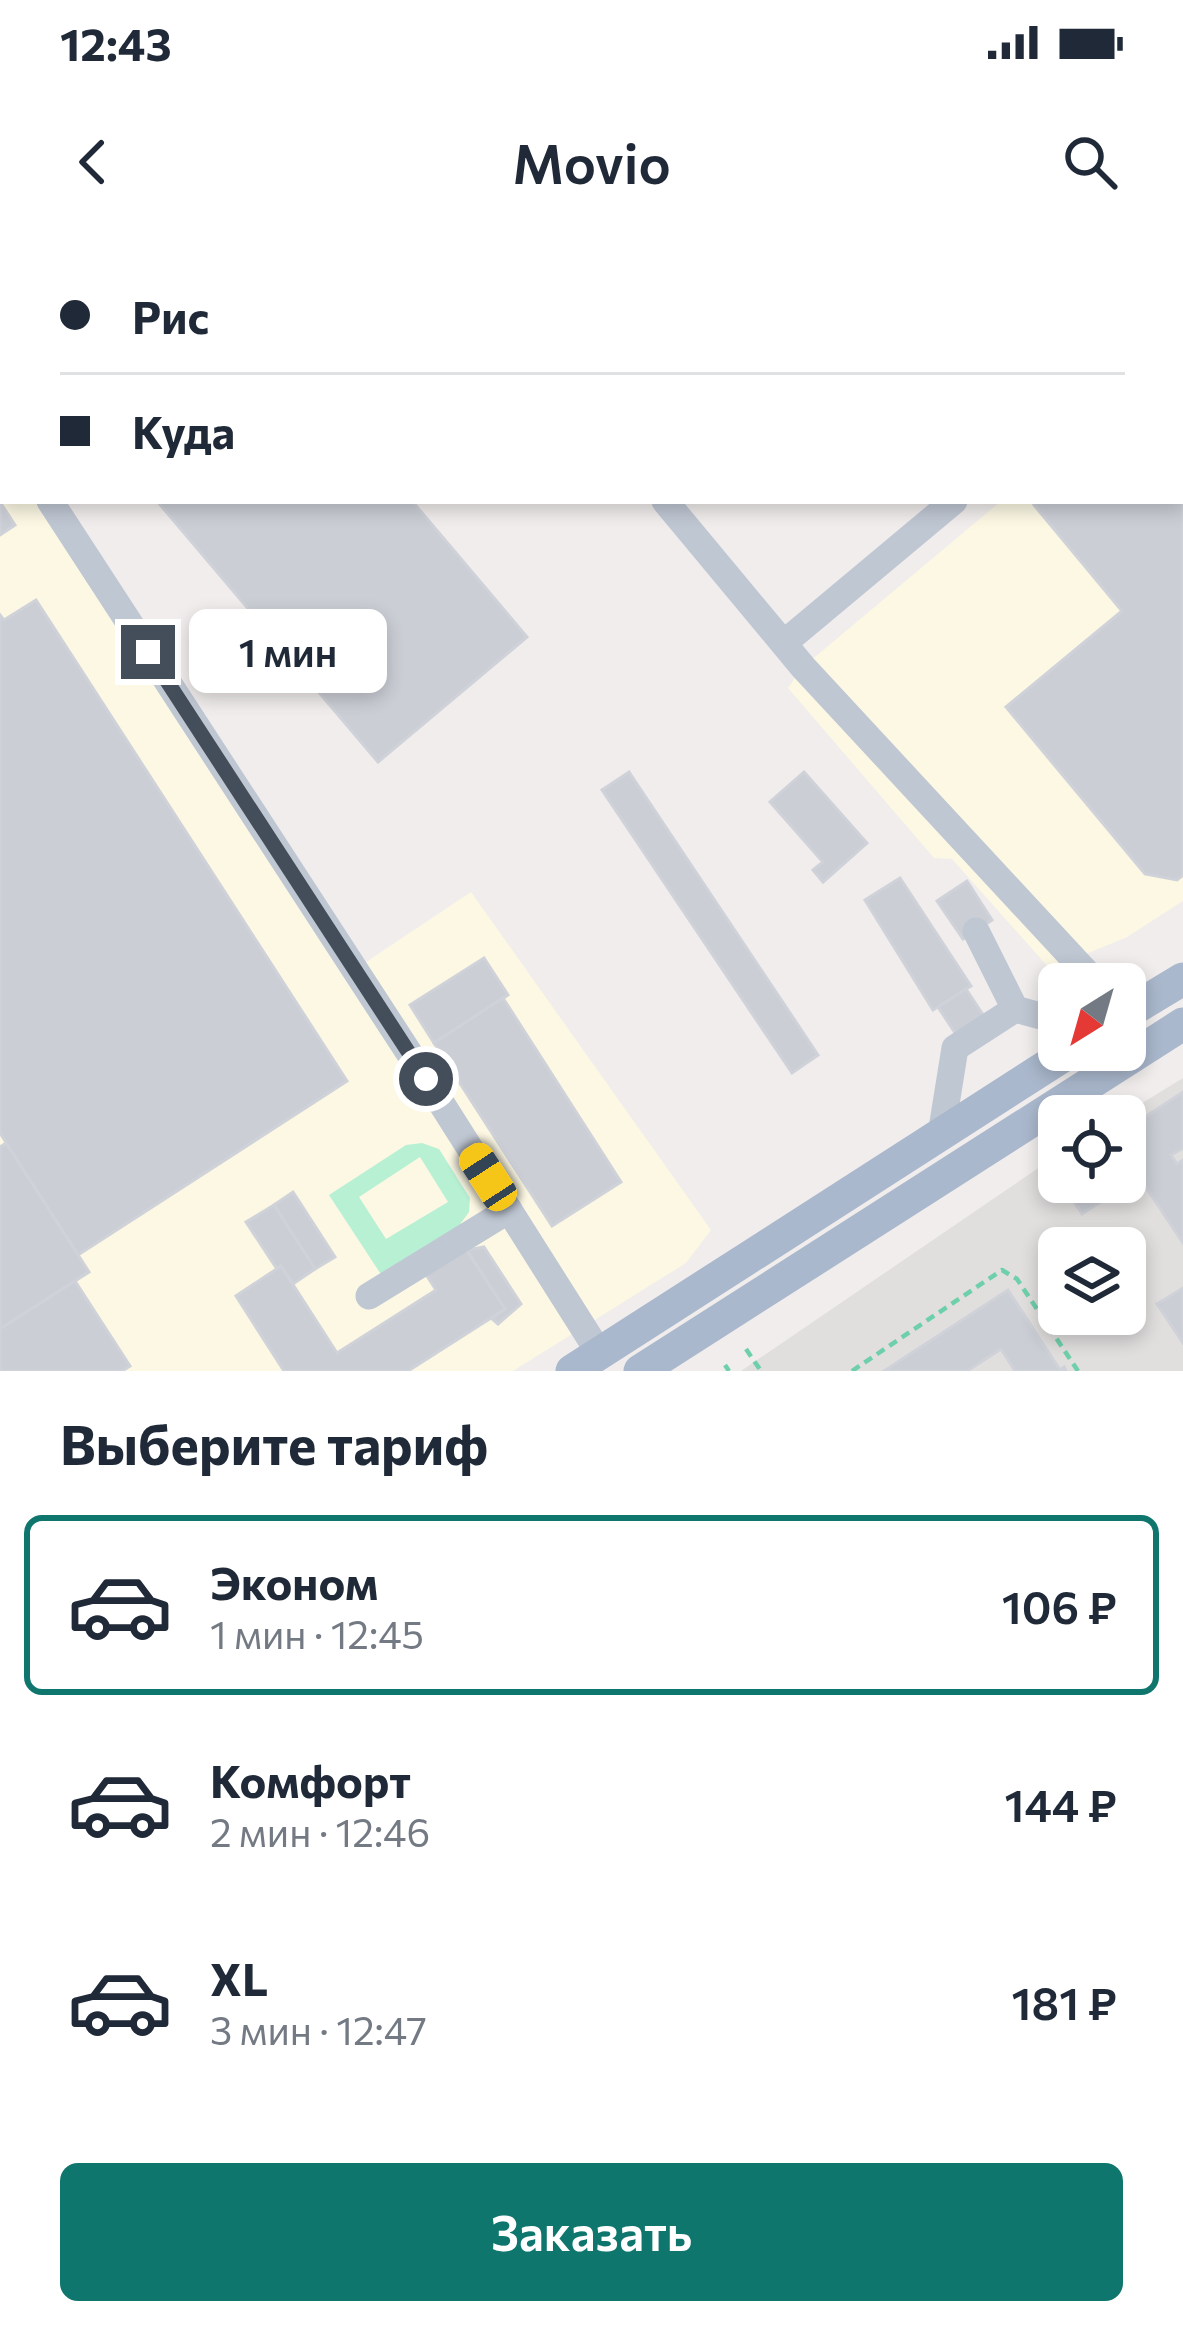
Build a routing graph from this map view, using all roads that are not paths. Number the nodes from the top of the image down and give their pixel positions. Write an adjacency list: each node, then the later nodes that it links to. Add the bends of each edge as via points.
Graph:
1 (52, 504): 14 (lane)
2 (668, 504): 4 (lane)
3 (950, 504): 4 (lane)
4 (784, 643): 6 (lane)
5 (976, 931): 9 (lane)
6 (1078, 963)
7 (1183, 979): 8 (main road)
8 (1146, 1001)
9 (1015, 1009): 10 (lane); 13 (lane, via 955,1048)
10 (1038, 1015)
11 (1183, 1024): 17 (main road)
12 (1039, 1071): 13 (main road)
13 (940, 1135): 16 (main road)
14 (509, 1210): 15 (lane); 16 (lane)
15 (369, 1296)
16 (586, 1362)
17 (640, 1371)

